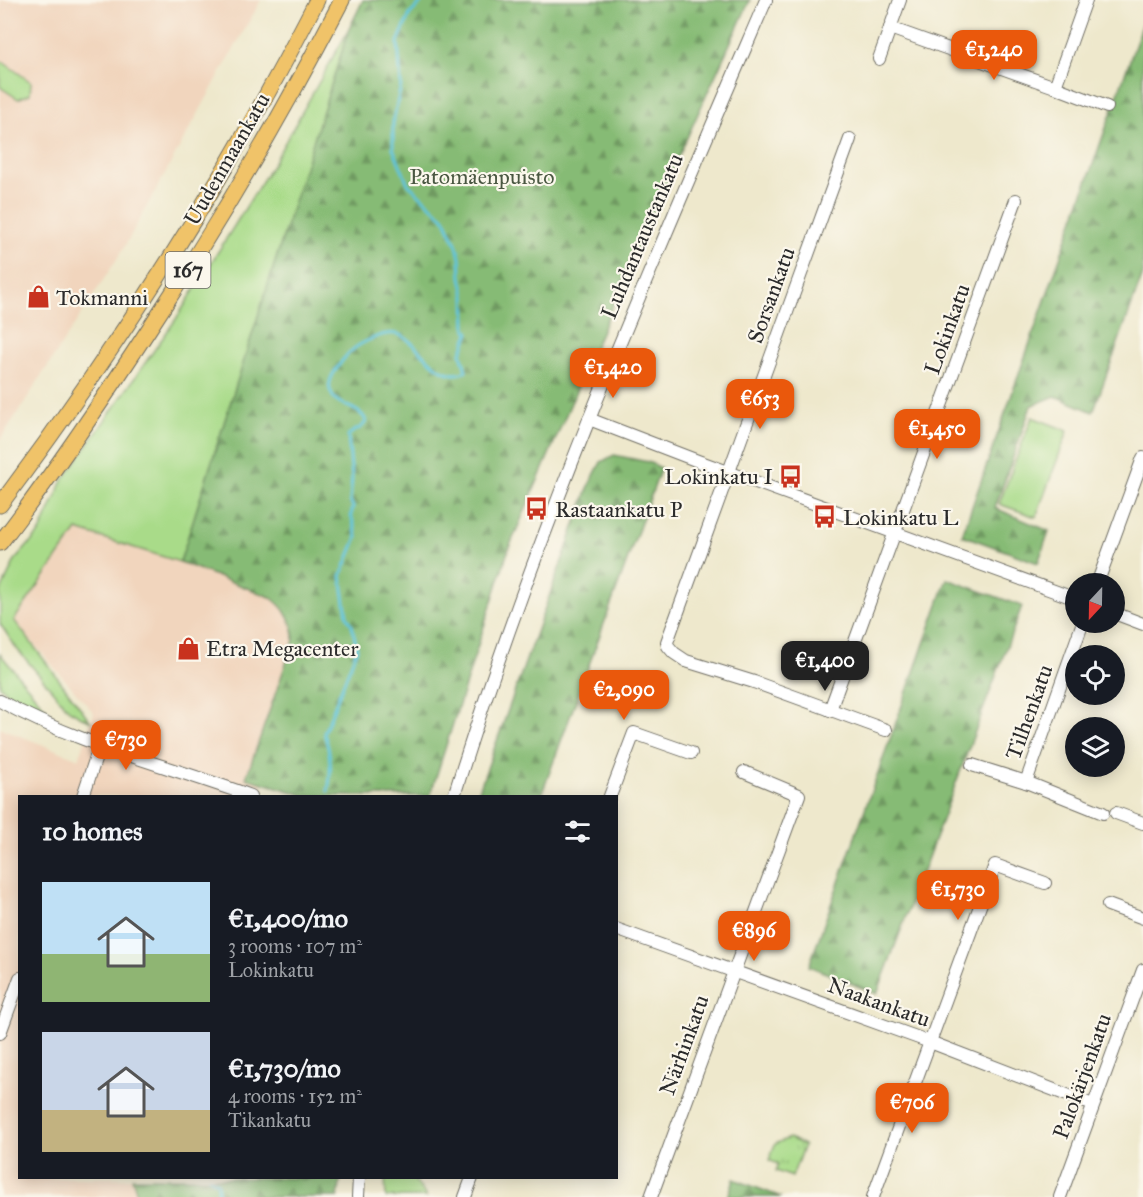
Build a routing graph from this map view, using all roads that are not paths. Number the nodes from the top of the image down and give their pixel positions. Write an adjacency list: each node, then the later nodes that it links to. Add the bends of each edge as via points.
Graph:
1 (317, 0): 15 (main road, Uudenmaankatu / 167, via 172,254 81,393)
2 (342, 0): 17 (main road, Uudenmaankatu / 167, via 202,247 117,380)
3 (766, 0): 12 (street, Luhdantaustankatu)
4 (900, 0): 6 (street)
5 (1086, 0): 8 (street)
6 (890, 28): 7 (street); 8 (street)
7 (879, 59)
8 (1055, 87): 9 (street)
9 (1107, 107)
10 (850, 139): 14 (street, Sorsankatu)
11 (1017, 200): 16 (street, Lokinkatu)
12 (589, 419): 14 (street); 33 (street, Luhdantaustankatu, via 482,706)
13 (1143, 458): 18 (street)
14 (729, 472): 16 (street); 24 (street, Sorsankatu, via 668,646 686,660)
15 (0, 505)
16 (894, 533): 19 (street); 24 (street, Lokinkatu)
17 (0, 543)
18 (1101, 573)
19 (1065, 595)
20 (1125, 617): 21 (street)
21 (1143, 624)
22 (1079, 633): 30 (street, Tilhenkatu)
23 (0, 701): 26 (street)
24 (830, 710): 25 (street)
25 (886, 730)
26 (100, 746): 31 (street); 32 (street)
27 (691, 753): 34 (street, via 633,733)
28 (972, 765): 30 (street, Tilhenkatu)
29 (744, 772): 41 (street, Närhinkatu, via 800,795)
30 (1026, 782): 35 (street, Tilhenkatu)
31 (83, 795)
32 (248, 795)
33 (454, 795)
34 (610, 795)
35 (1143, 823)
36 (1045, 883): 44 (street, via 994,865)
37 (1108, 905): 38 (street)
38 (1143, 918)
39 (618, 930): 41 (street, Naakankatu)
40 (1143, 970): 45 (street, Palokärjenkatu)
41 (733, 972): 44 (street, Naakankatu); 50 (street, Närhinkatu)
42 (18, 984): 43 (street)
43 (0, 1033)
44 (930, 1042): 45 (street, Naakankatu); 51 (street)
45 (1093, 1105): 52 (street, Palokärjenkatu)
46 (359, 1179): 48 (street)
47 (472, 1179): 49 (street)
48 (358, 1197)
49 (465, 1197)
50 (651, 1197)
51 (873, 1197)
52 (1060, 1197)

